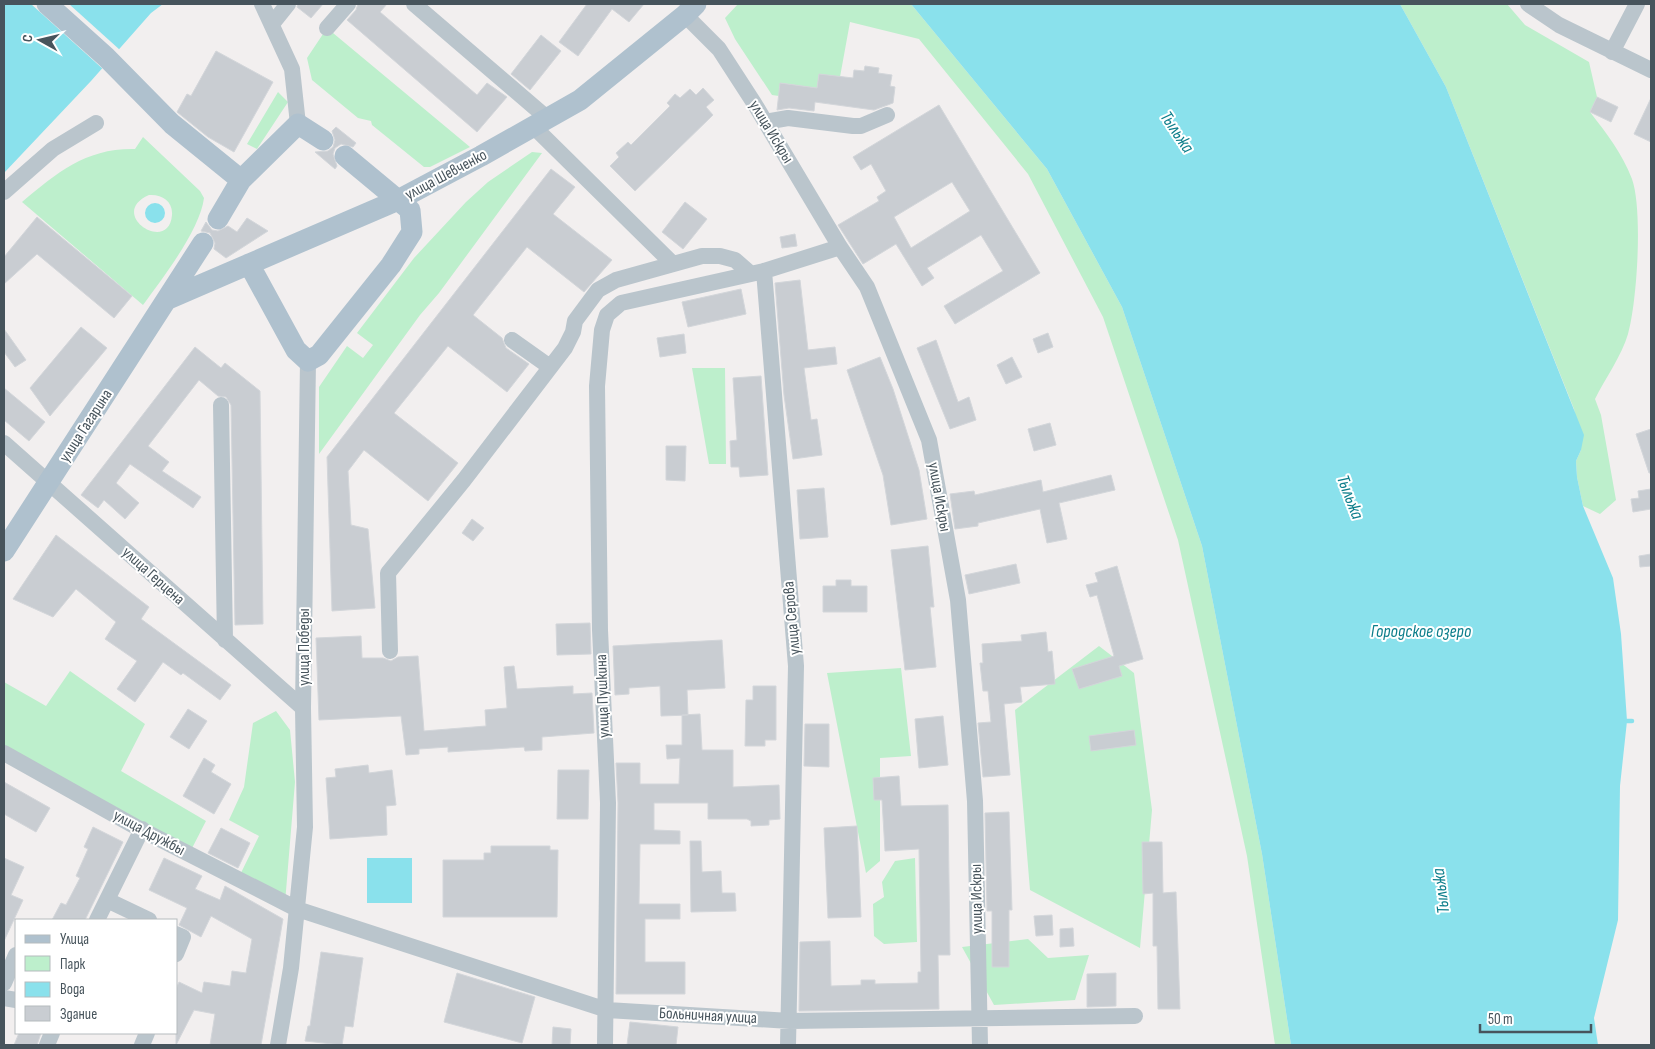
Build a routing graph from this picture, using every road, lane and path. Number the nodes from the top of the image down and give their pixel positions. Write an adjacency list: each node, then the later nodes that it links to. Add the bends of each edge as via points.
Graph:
1 (47, 4): 20 (main road, via 172,124)
2 (262, 4): 9 (street)
3 (288, 4): 9 (street)
4 (348, 4): 10 (street)
5 (414, 4): 14 (street)
6 (1528, 4): 11 (street, via 1559,25)
7 (1637, 4): 11 (street)
8 (690, 10): 14 (main road, улица Шевченко, via 580,100); 15 (street, улица Искры)
9 (272, 24): 17 (street, via 292,69)
10 (328, 28)
11 (1612, 52): 12 (street)
12 (1651, 70)
13 (887, 115): 15 (street, via 861,126 788,118)
14 (540, 122): 22 (main road, улица Шевченко); 27 (street)
15 (765, 122): 25 (street, улица Искры)
16 (96, 123): 21 (street, via 53,149)
17 (298, 124): 18 (main road); 20 (main road)
18 (323, 140)
19 (345, 156): 22 (main road)
20 (242, 180): 23 (main road)
21 (4, 192)
22 (398, 200): 26 (main road, улица Шевченко); 31 (main road, via 410,210 412,232 391,265 318,356)
23 (218, 219)
24 (204, 243): 29 (main road, улица Гагарина)
25 (840, 247): 28 (street); 52 (street, улица Искры, via 866,287 929,440 958,600 974,792)
26 (249, 264): 29 (main road, улица Шевченко); 31 (main road, via 296,350)
27 (673, 264): 28 (street, via 702,256 720,256 735,260); 32 (street, via 616,280 598,290 575,321 565,348)
28 (757, 273): 50 (street, улица Пушкина, via 621,304 608,315 602,330 597,386 600,630 608,803); 53 (street, улица Серова, via 796,666)
29 (168, 299): 35 (main road, улица Гагарина)
30 (512, 340): 32 (street)
31 (308, 361): 39 (street, улица Победы)
32 (550, 367): 38 (street, via 464,480 388,572)
33 (221, 405): 37 (street)
34 (4, 443): 35 (street, улица Герцена)
35 (49, 483): 36 (main road, улица Гагарина); 37 (street, улица Герцена)
36 (4, 552)
37 (225, 640): 39 (street, улица Герцена)
38 (390, 651)
39 (303, 708): 43 (street, улица Победы, via 305,827)
40 (4, 754): 41 (street, улица Дружбы)
41 (142, 830): 42 (street); 43 (street, улица Дружбы)
42 (107, 900): 44 (street); 45 (street)
43 (296, 909): 50 (street, Больничная улица); 54 (street, улица Победы, via 291,968)
44 (98, 919)
45 (146, 919)
46 (178, 935): 47 (street, via 183,937)
47 (178, 949)
48 (15, 957): 49 (street)
49 (4, 983)
50 (606, 1010): 53 (street, Больничная улица); 55 (street, улица Пушкина)
51 (1134, 1016): 52 (street, Больничная улица)
52 (980, 1020): 53 (street, Больничная улица); 57 (street, улица Искры)
53 (790, 1021): 56 (street, улица Серова)
54 (278, 1045)
55 (605, 1045)
56 (788, 1045)
57 (980, 1045)

